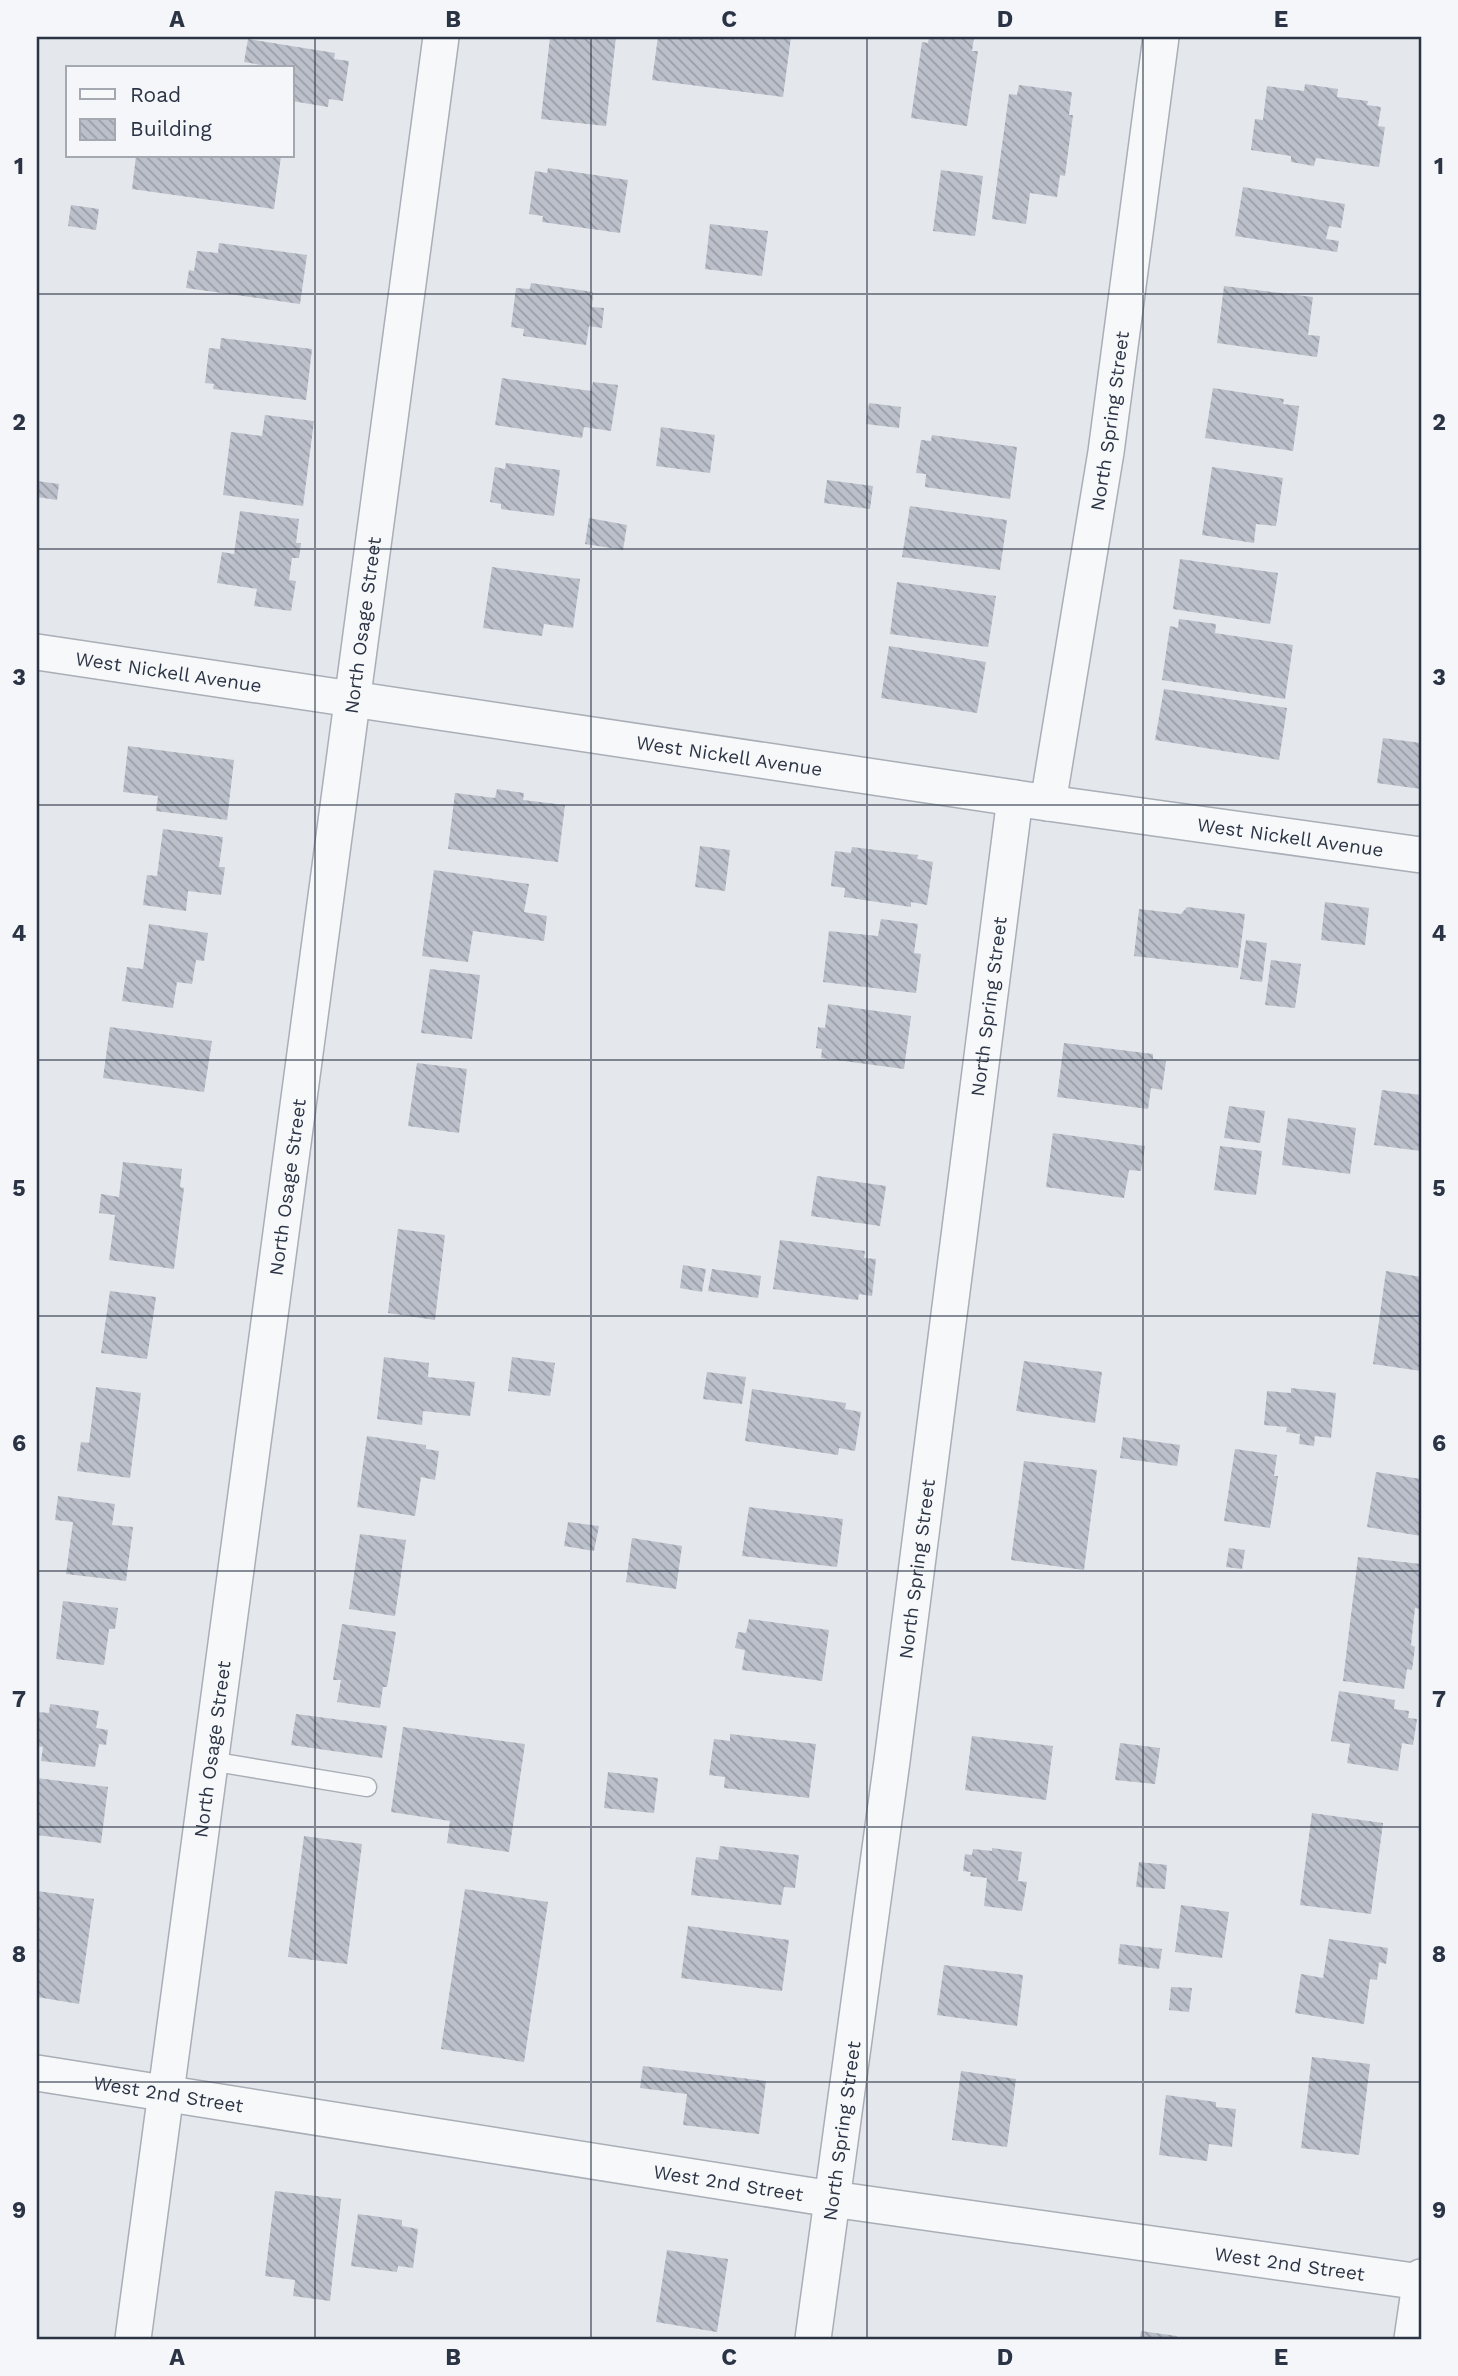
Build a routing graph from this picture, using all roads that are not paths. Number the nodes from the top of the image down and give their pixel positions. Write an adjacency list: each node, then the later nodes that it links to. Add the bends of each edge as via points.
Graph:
1 (441, 37): 4 (street, North Osage Street)
2 (1161, 37): 5 (street, North Spring Street, via 1106,452)
3 (37, 652): 4 (street, West Nickell Avenue)
4 (352, 699): 5 (street, West Nickell Avenue); 7 (street, North Osage Street)
5 (1032, 801): 6 (street, West Nickell Avenue); 11 (street, North Spring Street)
6 (1421, 855)
7 (210, 1761): 8 (lane); 10 (street, North Osage Street)
8 (367, 1787)
9 (37, 2073): 10 (street, West 2nd Street)
10 (165, 2093): 11 (street, West 2nd Street); 13 (street, North Osage Street)
11 (832, 2199): 12 (street, West 2nd Street); 14 (street, North Spring Street)
12 (1421, 2280): 15 (street)
13 (133, 2339)
14 (813, 2339)
15 (1412, 2339)

